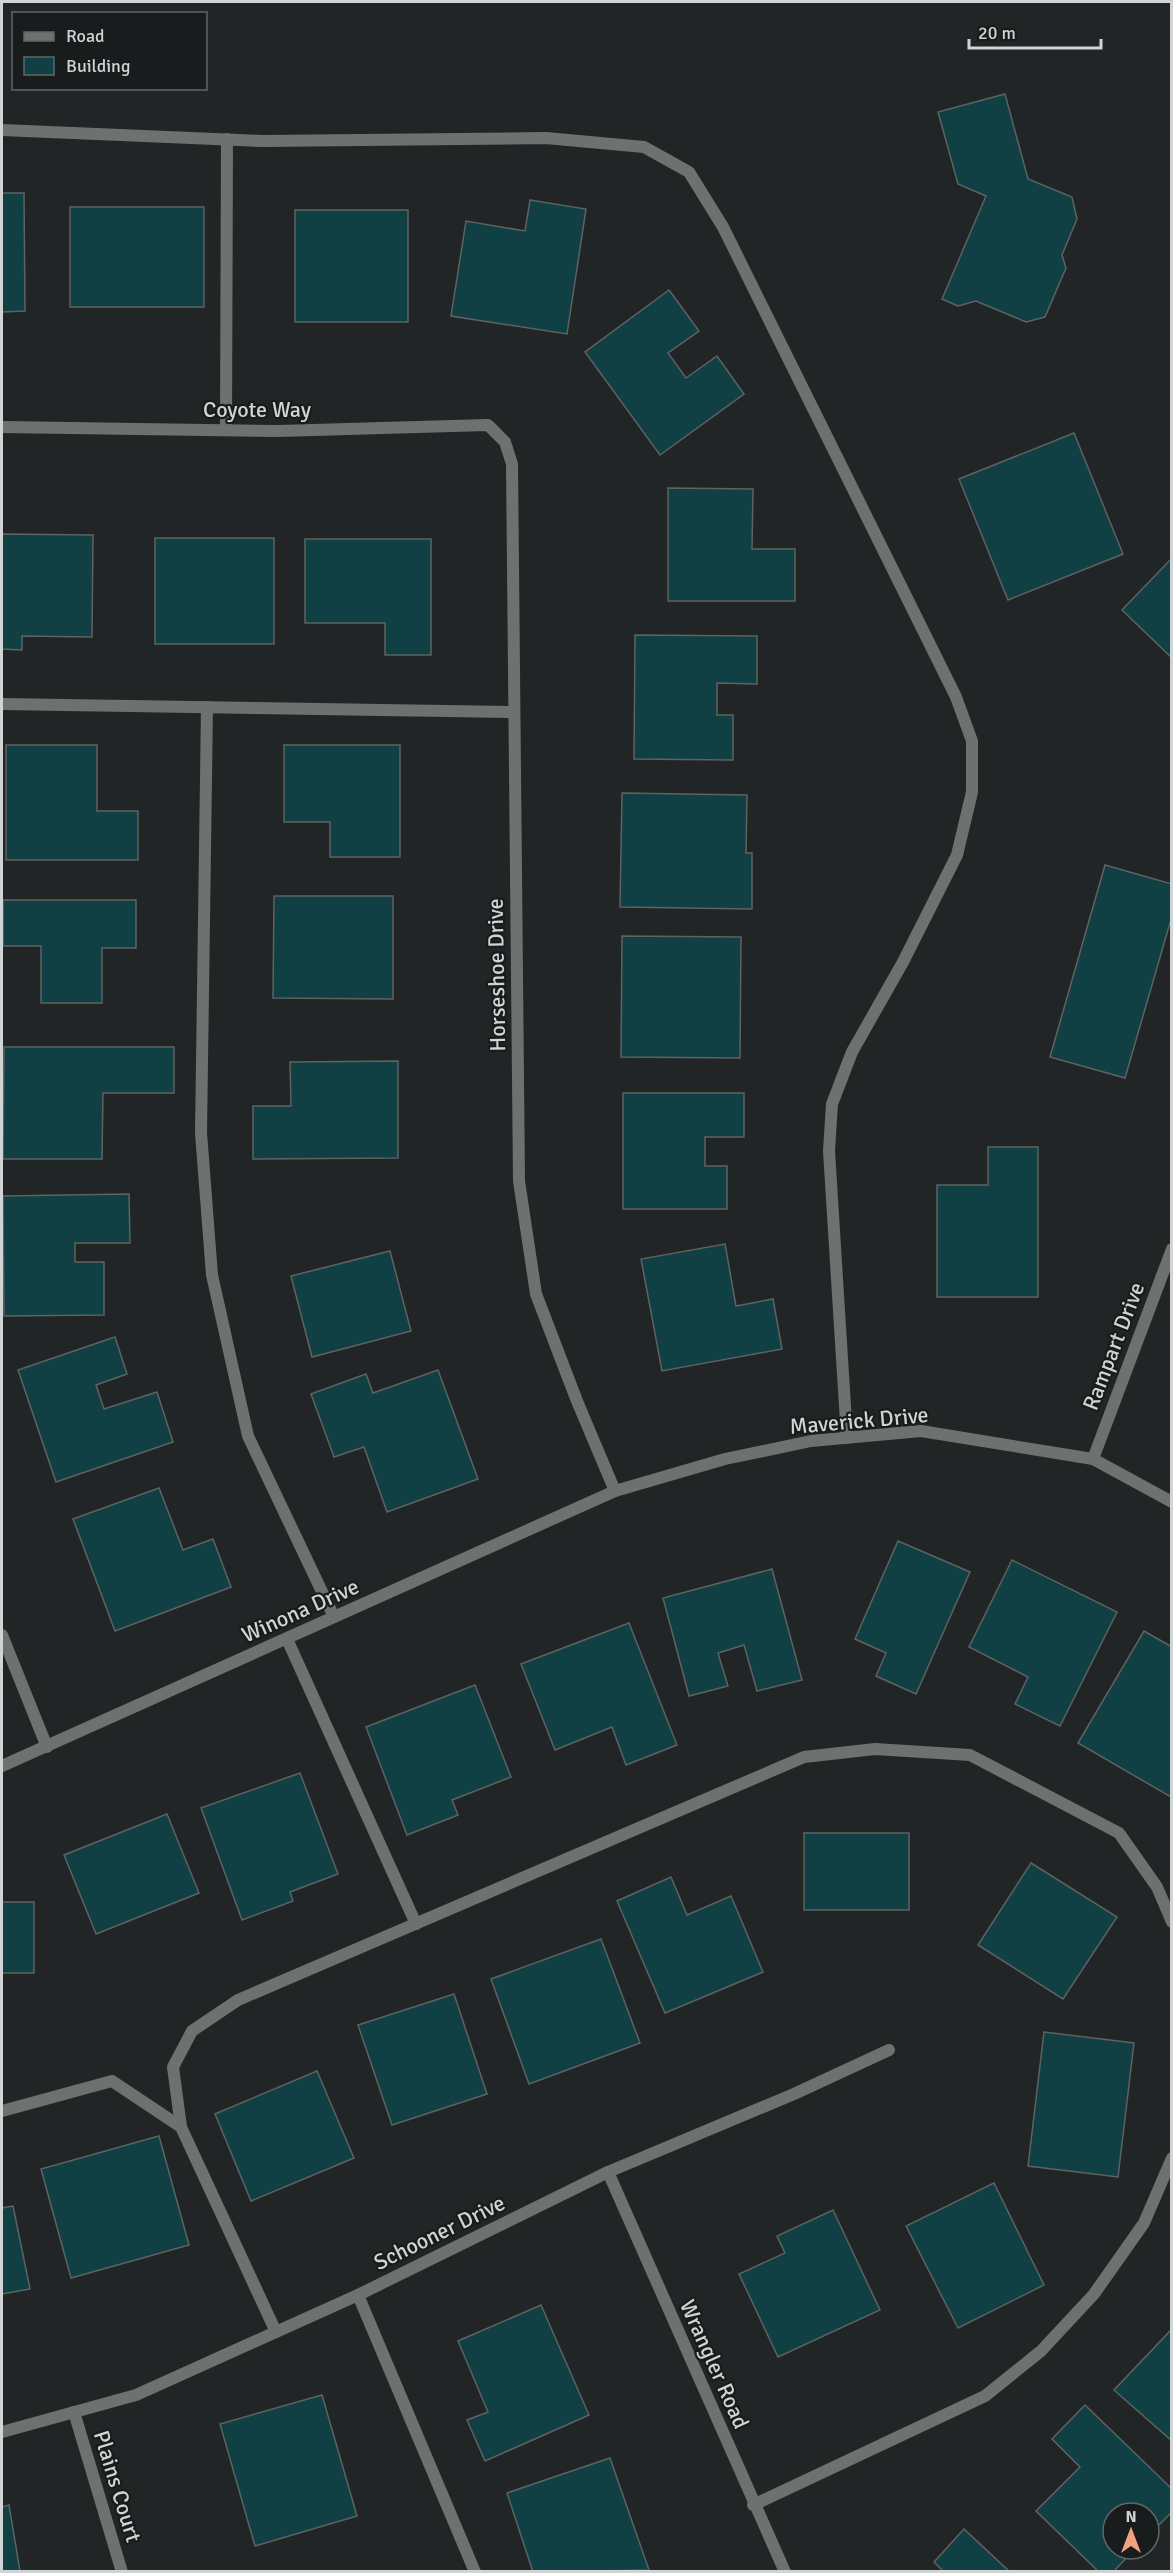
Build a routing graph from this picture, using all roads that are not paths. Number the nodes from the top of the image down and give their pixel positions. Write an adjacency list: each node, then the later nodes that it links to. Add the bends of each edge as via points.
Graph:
1 (2, 130): 2 (street)
2 (227, 140): 4 (street); 10 (street, via 546,138 644,147 689,172 723,226 956,697 972,741 972,792 957,855 852,1052 832,1104 829,1151)
3 (2, 427): 4 (street, Coyote Way)
4 (226, 430): 5 (street, Coyote Way, via 488,425)
5 (505, 442): 8 (street, Horseshoe Drive, via 512,464)
6 (2, 704): 7 (street)
7 (207, 708): 8 (street); 14 (street, via 201,1133 212,1275 248,1436)
8 (514, 712): 12 (street, Horseshoe Drive, via 519,1181 536,1294)
9 (1172, 1249): 11 (street, Rampart Drive)
10 (847, 1438): 11 (street, Maverick Drive, via 921,1431); 12 (street, Maverick Drive, via 811,1441 725,1459)
11 (1093, 1459): 13 (street, Maverick Drive)
12 (615, 1491): 14 (street, Winona Drive)
13 (1172, 1502)
14 (334, 1617): 16 (street, Winona Drive)
15 (2, 1635): 17 (street)
16 (287, 1639): 17 (street, Winona Drive); 20 (street)
17 (47, 1747): 18 (street, Winona Drive)
18 (2, 1766)
19 (1172, 1922): 20 (street, via 1157,1887 1119,1833 970,1755 875,1749 804,1757)
20 (416, 1924): 23 (street, via 238,2000 192,2031 173,2067)
21 (888, 2050): 25 (street, Schooner Drive)
22 (2, 2111): 23 (street, via 112,2081)
23 (181, 2127): 27 (street)
24 (1172, 2158): 30 (street, via 1144,2223 1094,2295 1041,2351 985,2396)
25 (608, 2172): 26 (street, Schooner Drive); 30 (street, Wrangler Road)
26 (358, 2295): 27 (street, Schooner Drive); 32 (street)
27 (276, 2332): 28 (street, Schooner Drive, via 136,2395)
28 (74, 2412): 29 (street, Schooner Drive); 31 (street, Plains Court)
29 (2, 2432)
30 (753, 2505): 33 (street, Wrangler Road)
31 (122, 2571)
32 (475, 2571)
33 (784, 2571)

